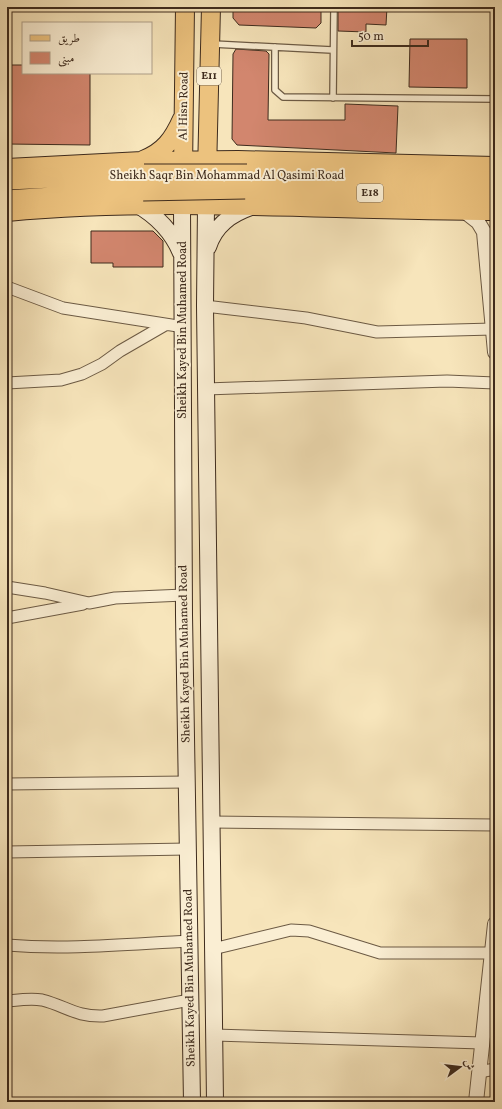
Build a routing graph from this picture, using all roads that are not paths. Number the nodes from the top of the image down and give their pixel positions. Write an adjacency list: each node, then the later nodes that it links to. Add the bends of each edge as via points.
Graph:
1 (171, 7): 7 (main road)
2 (185, 7): 7 (main road, Al Hisn Road / E11)
3 (211, 7): 6 (main road, Al Hisn Road / E11)
4 (219, 7): 6 (main road)
5 (334, 7): 10 (lane)
6 (210, 26): 8 (main road, Al Hisn Road / E11)
7 (184, 44): 13 (main road, Al Hisn Road / E11)
8 (210, 44): 9 (lane); 14 (main road, Al Hisn Road / E11)
9 (276, 47): 10 (lane); 11 (lane, via 276,93 283,98)
10 (332, 50): 11 (lane)
11 (334, 98): 12 (lane)
12 (495, 99)
13 (184, 114): 16 (main road, Al Hisn Road / E11); 21 (main road, via 174,137 154,156)
14 (208, 125): 15 (main road, Al Hisn Road / E11); 20 (main road)
15 (207, 160): 16 (main road); 20 (main road); 25 (main road, Al Hisn Road / E11)
16 (183, 161): 21 (main road); 24 (main road, Al Hisn Road / E11)
17 (7, 168): 21 (main road)
18 (493, 168): 20 (highway, Sheikh Saqr Bin Mohammad Al Qasimi Road / E18)
19 (7, 180): 21 (highway, Sheikh Saqr Bin Mohammad Al Qasimi Road / E18)
20 (245, 182): 21 (highway, Sheikh Saqr Bin Mohammad Al Qasimi Road / E18, bridge); 22 (highway, Sheikh Saqr Bin Mohammad Al Qasimi Road / E18); 25 (main road); 26 (main road); 31 (main road, via 230,216 212,237)
21 (141, 183): 23 (highway, Sheikh Saqr Bin Mohammad Al Qasimi Road / E18); 24 (main road); 28 (main road, via 56,208); 32 (main road)
22 (495, 198)
23 (7, 200)
24 (182, 206): 25 (main road); 32 (main road, Sheikh Kayed Bin Muhamed Road)
25 (206, 206): 31 (main road, Sheikh Kayed Bin Muhamed Road)
26 (464, 211): 27 (main road); 30 (street, via 478,222)
27 (495, 211)
28 (7, 212)
29 (495, 214): 30 (street)
30 (484, 232): 37 (street)
31 (206, 252): 34 (main road, Sheikh Kayed Bin Muhamed Road)
32 (183, 256): 36 (main road, Sheikh Kayed Bin Muhamed Road)
33 (7, 287): 35 (street, via 63,308)
34 (205, 306): 37 (street, via 306,318 377,332); 40 (main road, Sheikh Kayed Bin Muhamed Road)
35 (165, 325): 36 (street); 39 (street, via 82,374 61,380)
36 (184, 327): 42 (main road, Sheikh Kayed Bin Muhamed Road)
37 (494, 342)
38 (495, 383): 40 (street, via 447,381)
39 (7, 384)
40 (206, 389): 47 (main road, Sheikh Kayed Bin Muhamed Road)
41 (7, 587): 43 (street)
42 (184, 595): 43 (street, via 115,598); 45 (main road, Sheikh Kayed Bin Muhamed Road)
43 (89, 603): 44 (street)
44 (7, 618)
45 (187, 782): 46 (street); 49 (main road, Sheikh Kayed Bin Muhamed Road)
46 (7, 784)
47 (211, 822): 48 (street); 51 (main road, Sheikh Kayed Bin Muhamed Road)
48 (495, 825)
49 (188, 849): 50 (street); 52 (main road, Sheikh Kayed Bin Muhamed Road)
50 (7, 852)
51 (212, 903): 52 (main road); 56 (main road, Sheikh Kayed Bin Muhamed Road)
52 (189, 904): 54 (main road, Sheikh Kayed Bin Muhamed Road)
53 (495, 924): 57 (street)
54 (189, 941): 55 (street, via 66,947); 58 (main road, Sheikh Kayed Bin Muhamed Road)
55 (7, 945)
56 (213, 949): 57 (street, via 291,930 309,931 380,953); 61 (main road, Sheikh Kayed Bin Muhamed Road)
57 (492, 953): 59 (street)
58 (190, 1000): 60 (street, via 90,1017 40,1000); 65 (main road, Sheikh Kayed Bin Muhamed Road)
59 (491, 1000): 62 (street)
60 (7, 1001)
61 (214, 1035): 62 (street); 66 (main road, Sheikh Kayed Bin Muhamed Road)
62 (482, 1043): 64 (street)
63 (495, 1069): 64 (street)
64 (479, 1072): 67 (street)
65 (192, 1102)
66 (215, 1102)
67 (476, 1102)

